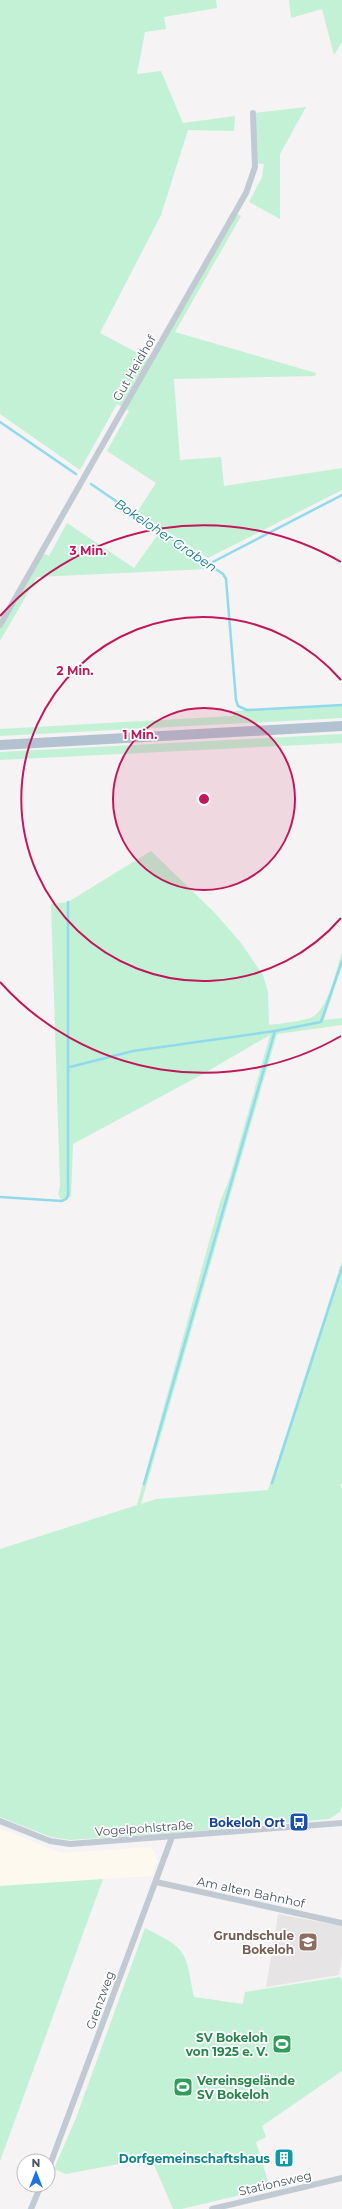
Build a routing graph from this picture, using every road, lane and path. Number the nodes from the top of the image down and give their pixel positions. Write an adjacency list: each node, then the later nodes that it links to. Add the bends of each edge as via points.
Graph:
1 (253, 113): 2 (street, Gut Heidhof, via 255,167 246,193)
2 (0, 625)
3 (342, 726): 4 (main road)
4 (0, 745)
5 (0, 1821): 7 (street, Vogelpohlstraße, via 57,1843)
6 (342, 1823): 7 (street, Vogelpohlstraße)
7 (172, 1837): 8 (street, Grenzweg)
8 (156, 1882): 9 (street, Am alten Bahnhof); 10 (street, Grenzweg)
9 (342, 1923)
10 (54, 2153)
11 (342, 2178): 14 (street, Stationsweg)
12 (38, 2193): 13 (street)
13 (31, 2209)
14 (212, 2209)

